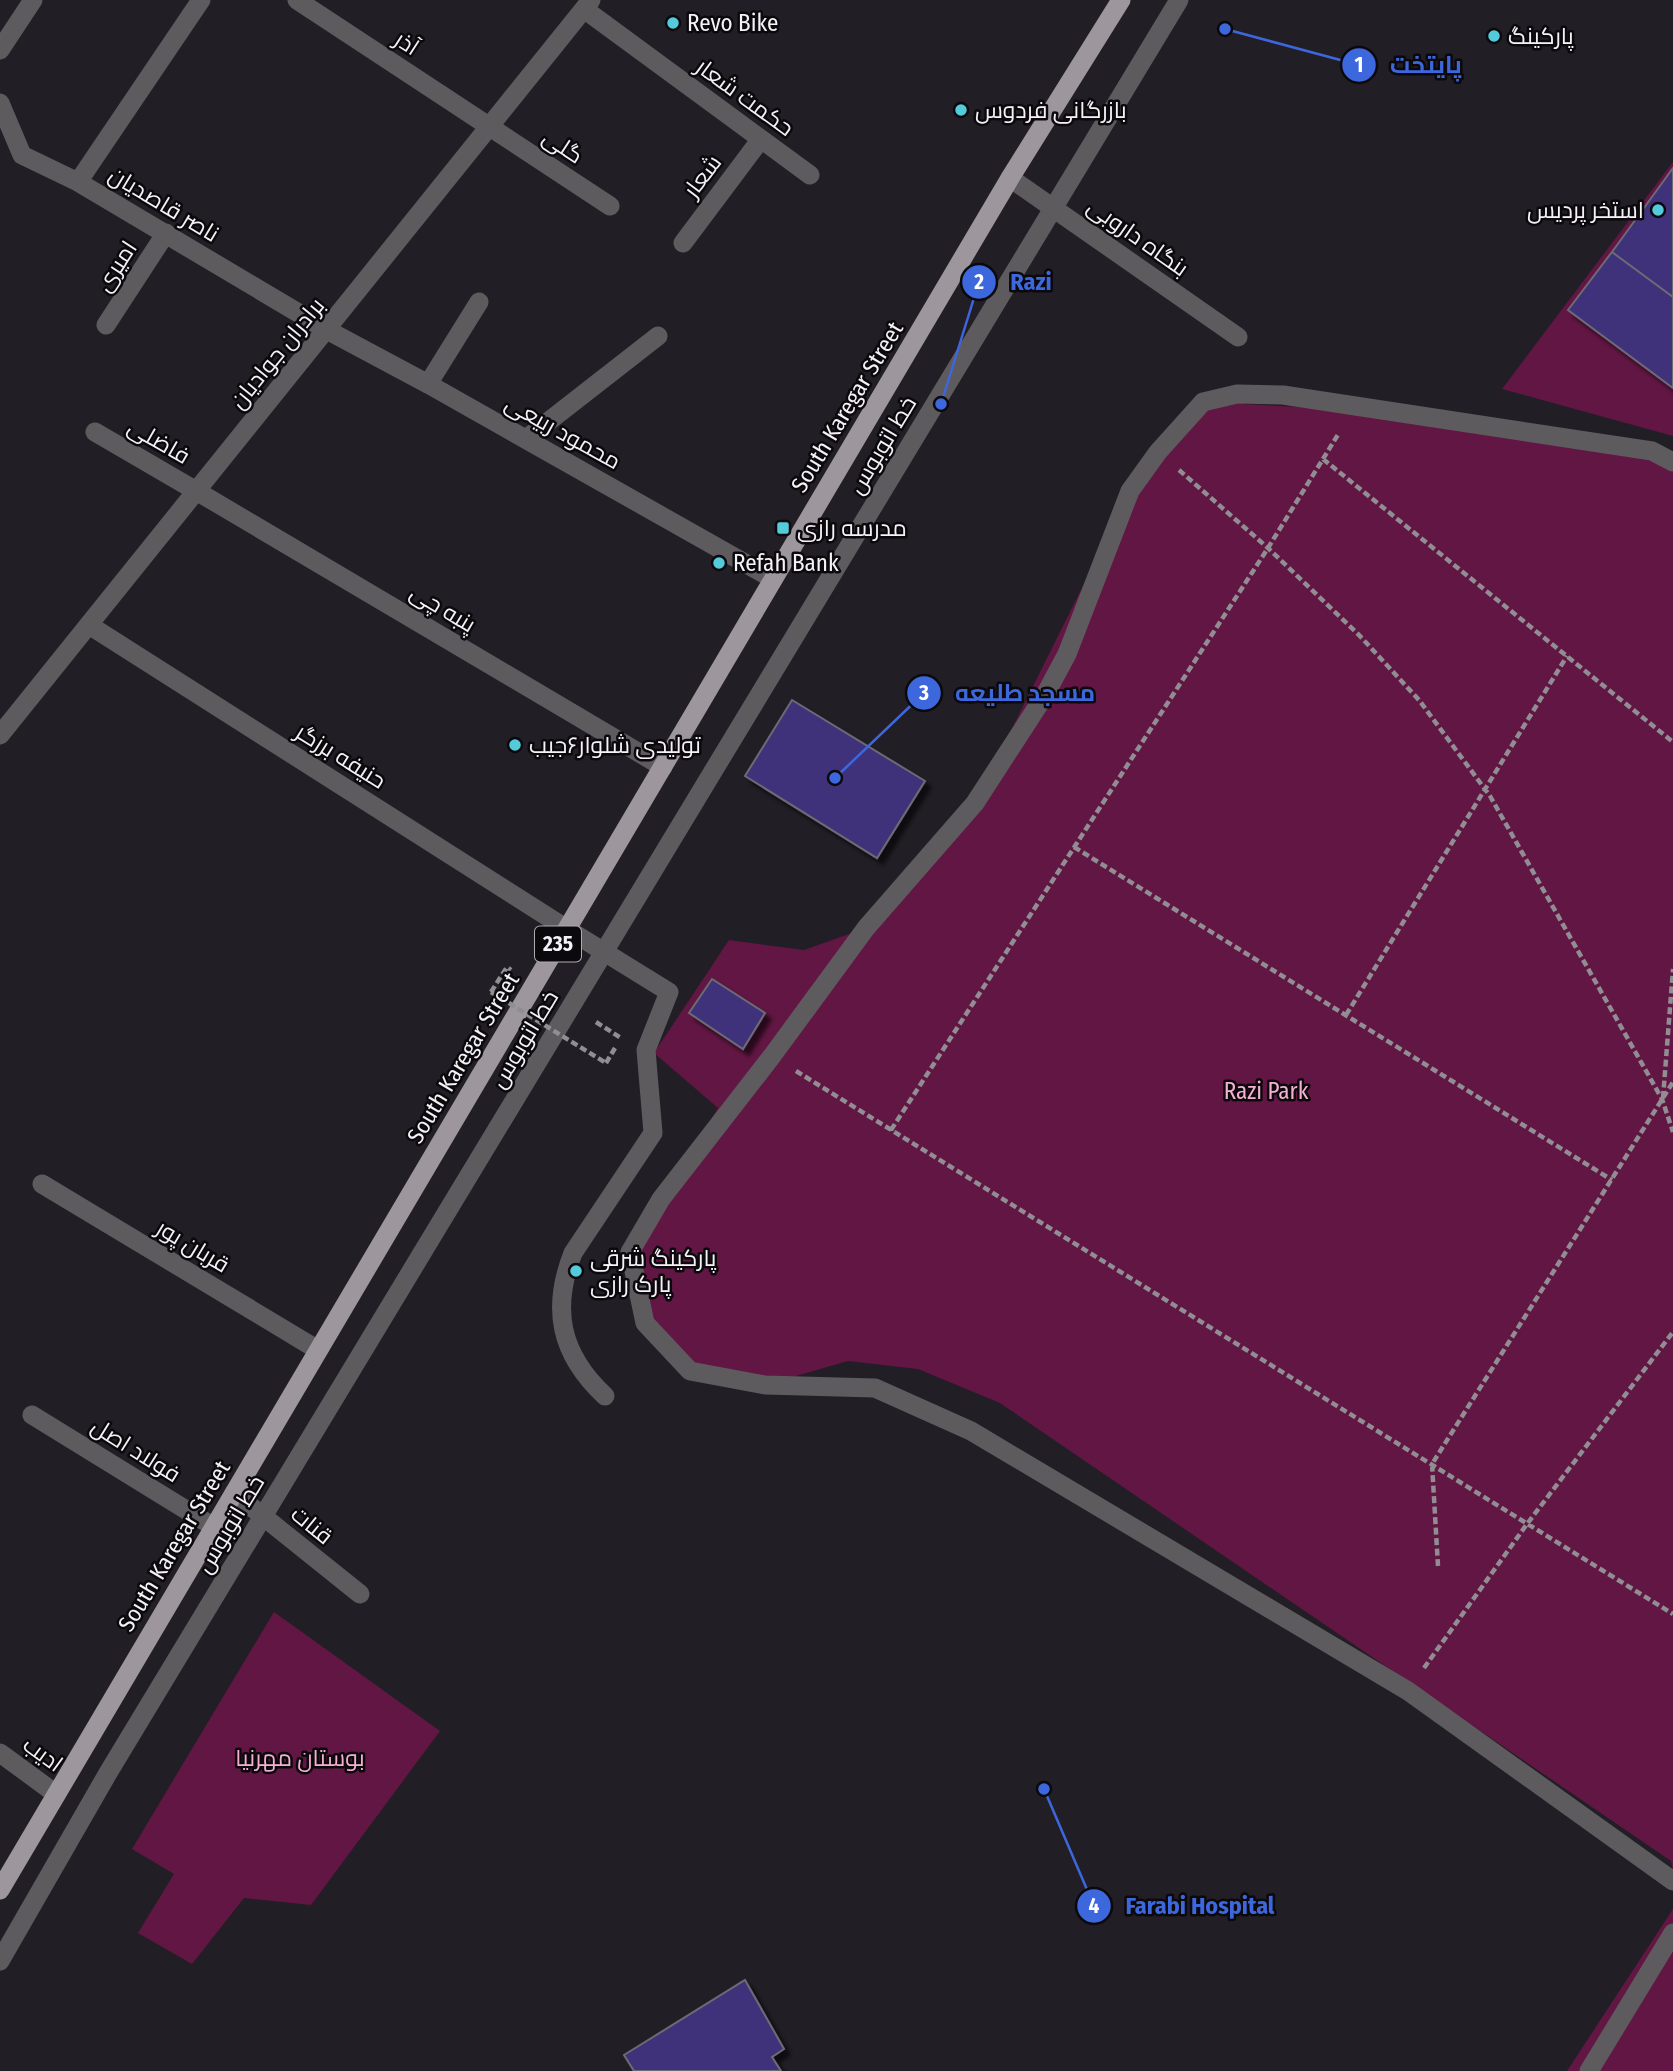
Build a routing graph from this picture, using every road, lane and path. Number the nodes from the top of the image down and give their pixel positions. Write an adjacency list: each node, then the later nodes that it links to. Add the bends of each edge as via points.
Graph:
1 (32, 0): 7 (street)
2 (201, 0): 13 (street)
3 (297, 0): 9 (street, آذر)
4 (1121, 0): 12 (main road, South Karegar Street / 235)
5 (1179, 0): 68 (street, خط اتوبوس, via 108,1773)
6 (588, 5): 9 (street, برادران جوادیان); 10 (street, حکمت شعار)
7 (0, 50)
8 (0, 103): 13 (street, ناصر قاصدیان, via 22,155)
9 (490, 127): 14 (street, گلی); 19 (street, برادران جوادیان)
10 (761, 139): 11 (street, حکمت شعار); 16 (street, شعار)
11 (810, 175)
12 (1010, 178): 21 (street, بنگاه داروبی); 31 (main road, South Karegar Street / 235)
13 (78, 182): 15 (street, ناصر قاصدیان)
14 (610, 206)
15 (166, 233): 18 (street, امیری); 19 (street, ناصر قاصدیان)
16 (683, 243)
17 (479, 302): 22 (street)
18 (106, 325)
19 (327, 330): 22 (street, محمود ربیعی); 29 (street, برادران جوادیان)
20 (658, 336): 25 (street)
21 (1238, 337)
22 (428, 384): 25 (street, محمود ربیعی)
23 (1356, 405): 26 (street, via 1237,394 1203,402); 27 (path); 28 (street, via 1652,451)
24 (95, 432): 29 (street, فاضلی)
25 (526, 439): 31 (street, محمود ربیعی)
26 (1158, 452): 30 (path); 43 (street, via 1130,491 1066,654 1045,695 975,803 866,928)
27 (1323, 459): 30 (path); 33 (path)
28 (1673, 462)
29 (198, 492): 32 (street, برادران جوادیان); 36 (street, پنبه چی)
30 (1268, 548): 37 (path, via 1359,635 1419,701); 38 (path)
31 (774, 579): 36 (main road, South Karegar Street / 235)
32 (89, 625): 34 (street, برادران جوادیان); 39 (street, حنیفه برزگر)
33 (1567, 656): 35 (path); 37 (path)
34 (0, 735)
35 (1673, 742)
36 (663, 766): 39 (main road, South Karegar Street / 235)
37 (1485, 791): 42 (path); 46 (path)
38 (1074, 848): 42 (path); 47 (path)
39 (567, 929): 52 (main road, South Karegar Street / 235); 53 (street, حنیفه برزگر, via 669,992 646,1050 653,1133 573,1253 561,1296 561,1319 575,1362)
40 (507, 967): 44 (path, bridge, via 491,992)
41 (1673, 969): 46 (path)
42 (1346, 1015): 49 (path)
43 (772, 1056): 47 (path); 62 (street, via 661,1199 630,1252 645,1323 690,1371 765,1385 875,1388 959,1426)
44 (606, 1063)
45 (1673, 1082): 46 (path)
46 (1662, 1099): 48 (path); 49 (path)
47 (891, 1130): 55 (path)
48 (1673, 1132)
49 (1612, 1180): 55 (path)
50 (42, 1184): 52 (street, قربان پور)
51 (1673, 1332): 57 (path)
52 (318, 1350): 56 (main road, South Karegar Street / 235)
53 (605, 1396)
54 (32, 1415): 58 (street, فولاد اصل)
55 (1432, 1464): 57 (path); 59 (path)
56 (234, 1493): 58 (main road, South Karegar Street / 235); 60 (street, قنات)
57 (1527, 1524): 61 (path); 62 (path)
58 (214, 1527): 64 (main road, South Karegar Street / 235)
59 (1438, 1566)
60 (360, 1594)
61 (1673, 1614)
62 (1408, 1690): 65 (street)
63 (0, 1753): 64 (street, ادیب)
64 (56, 1794): 66 (main road, South Karegar Street / 235)
65 (1673, 1881)
66 (0, 1890)
67 (1673, 1933): 69 (street)
68 (0, 1961)
69 (1589, 2071)

